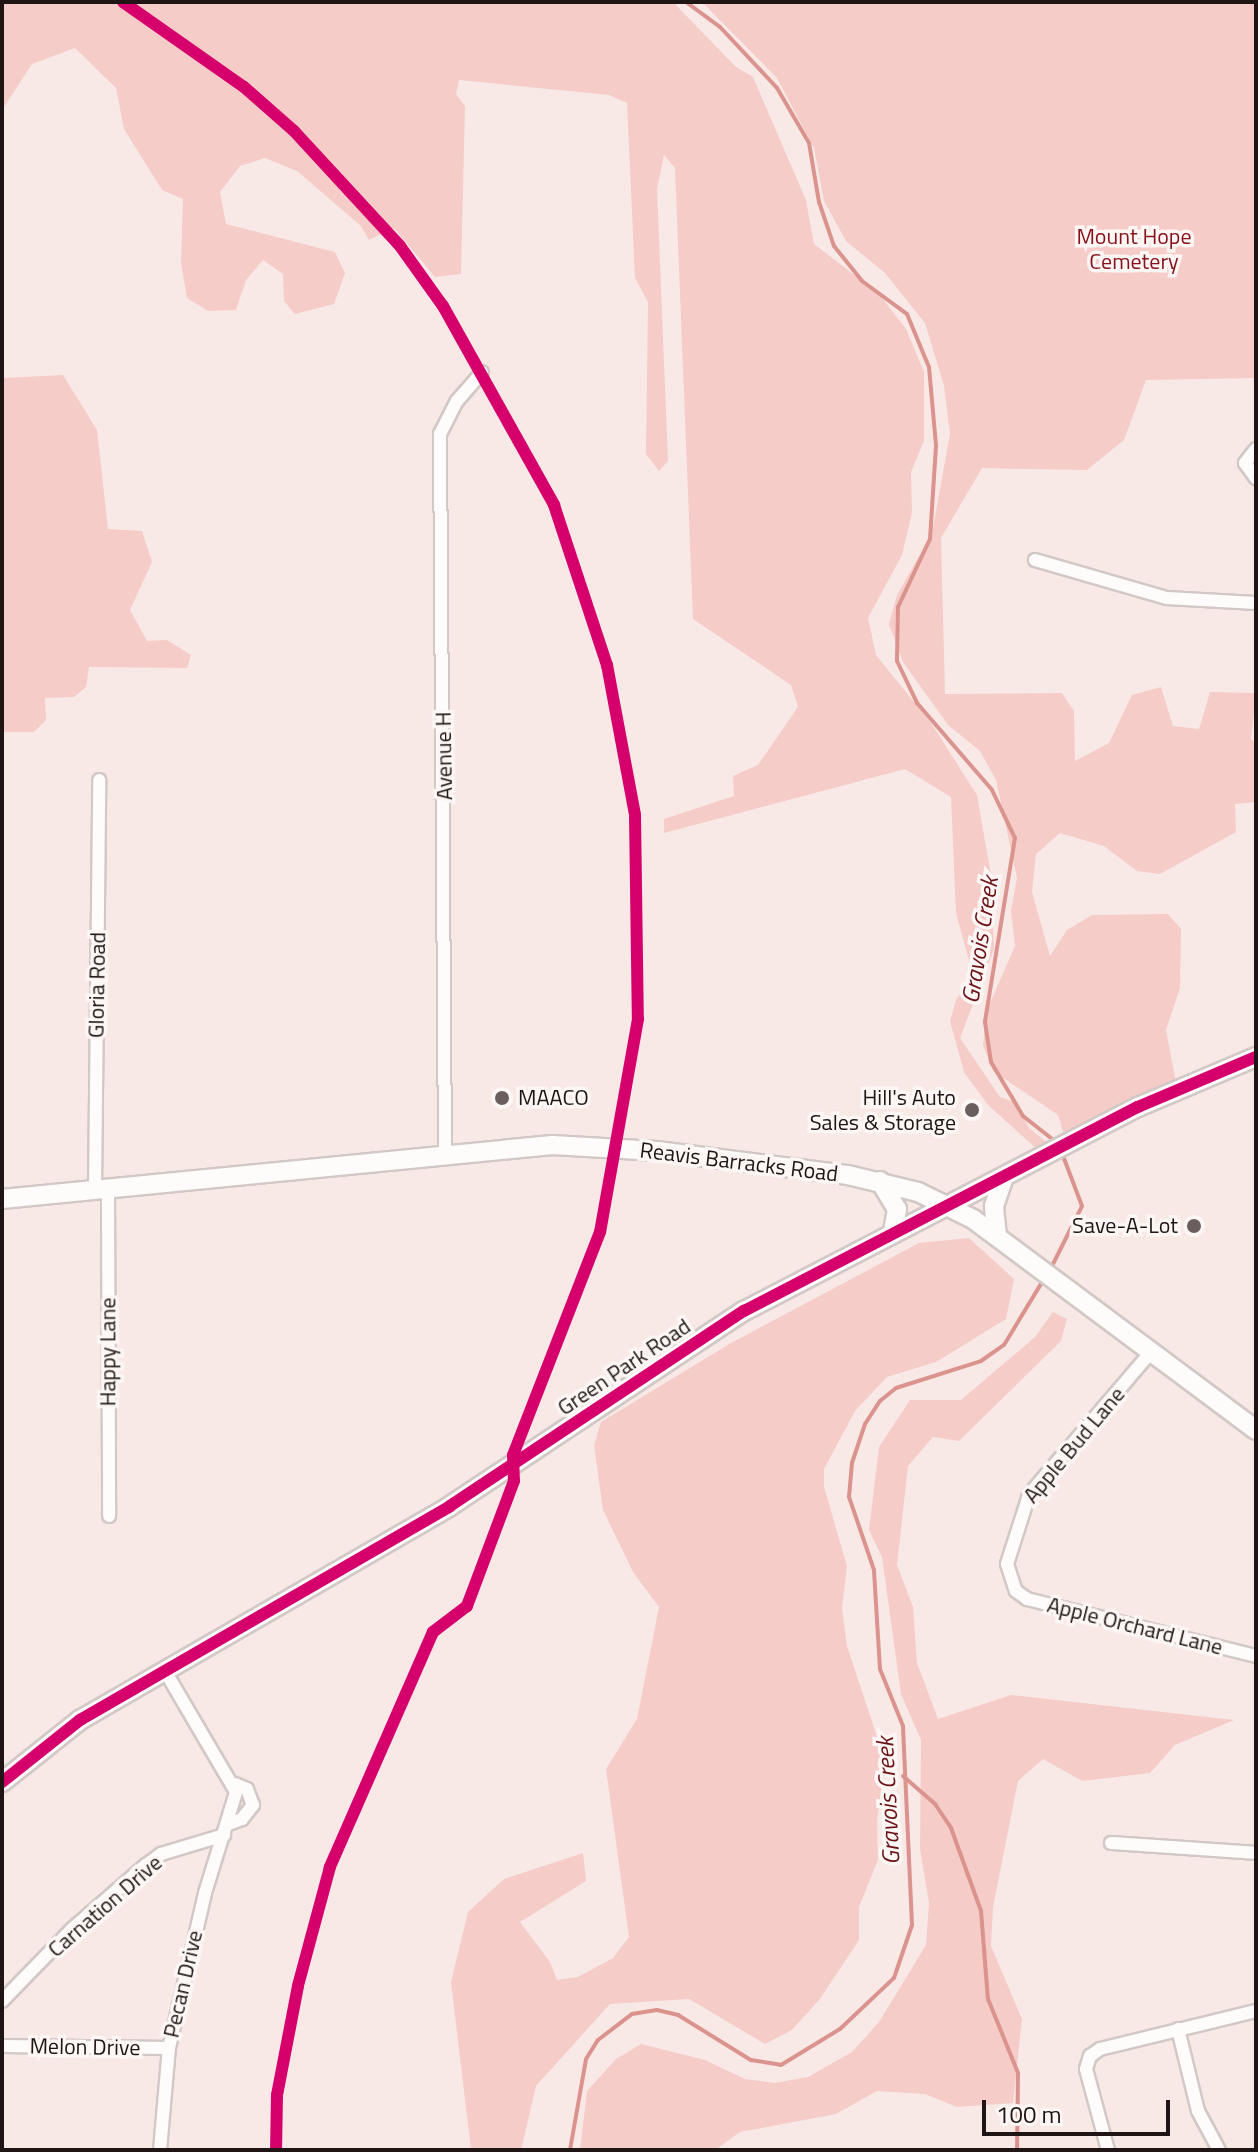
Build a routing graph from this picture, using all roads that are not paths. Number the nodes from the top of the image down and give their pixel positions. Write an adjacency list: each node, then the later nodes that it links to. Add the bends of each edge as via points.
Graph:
1 (482, 372): 8 (street, Avenue H, via 457,401 440,434)
2 (1256, 449): 3 (street, via 1245,463)
3 (1256, 478)
4 (1035, 560): 5 (street, via 1167,598)
5 (1256, 603)
6 (99, 780): 11 (street, Gloria Road)
7 (1256, 1057): 9 (street, Green Park Road)
8 (445, 1154): 10 (street, Reavis Barracks Road, via 596,1145); 11 (street, Reavis Barracks Road)
9 (1004, 1177): 13 (street, Green Park Road); 15 (street, via 994,1206)
10 (880, 1181): 13 (street, Reavis Barracks Road); 14 (street, via 897,1208)
11 (102, 1190): 12 (street, Reavis Barracks Road); 18 (street, Happy Lane)
12 (2, 1199)
13 (948, 1205): 14 (street, Green Park Road); 15 (street, Reavis Barracks Road)
14 (893, 1232): 21 (street, Green Park Road, via 744,1311 492,1481)
15 (1001, 1239): 16 (street, Reavis Barracks Road)
16 (1151, 1352): 17 (street, Reavis Barracks Road); 19 (street, Apple Bud Lane, via 1029,1495 1007,1564)
17 (1256, 1430)
18 (109, 1516)
19 (1016, 1591): 20 (street, Apple Orchard Lane, via 1027,1599)
20 (1256, 1656)
21 (165, 1671): 22 (street, Green Park Road, via 56,1737); 23 (street, Pecan Drive, via 235,1784)
22 (2, 1782)
23 (226, 1830): 26 (street, Carnation Drive, via 161,1854 146,1865 72,1929); 30 (street, Pecan Drive, via 205,1893)
24 (1111, 1843): 25 (street)
25 (1256, 1853)
26 (2, 2001)
27 (1256, 2011): 28 (street)
28 (1178, 2029): 32 (street, via 1090,2056 1086,2069); 33 (street, via 1198,2111)
29 (2, 2046): 30 (street, Melon Drive)
30 (169, 2048): 31 (street, Pecan Drive)
31 (160, 2150)
32 (1108, 2150)
33 (1219, 2150)

